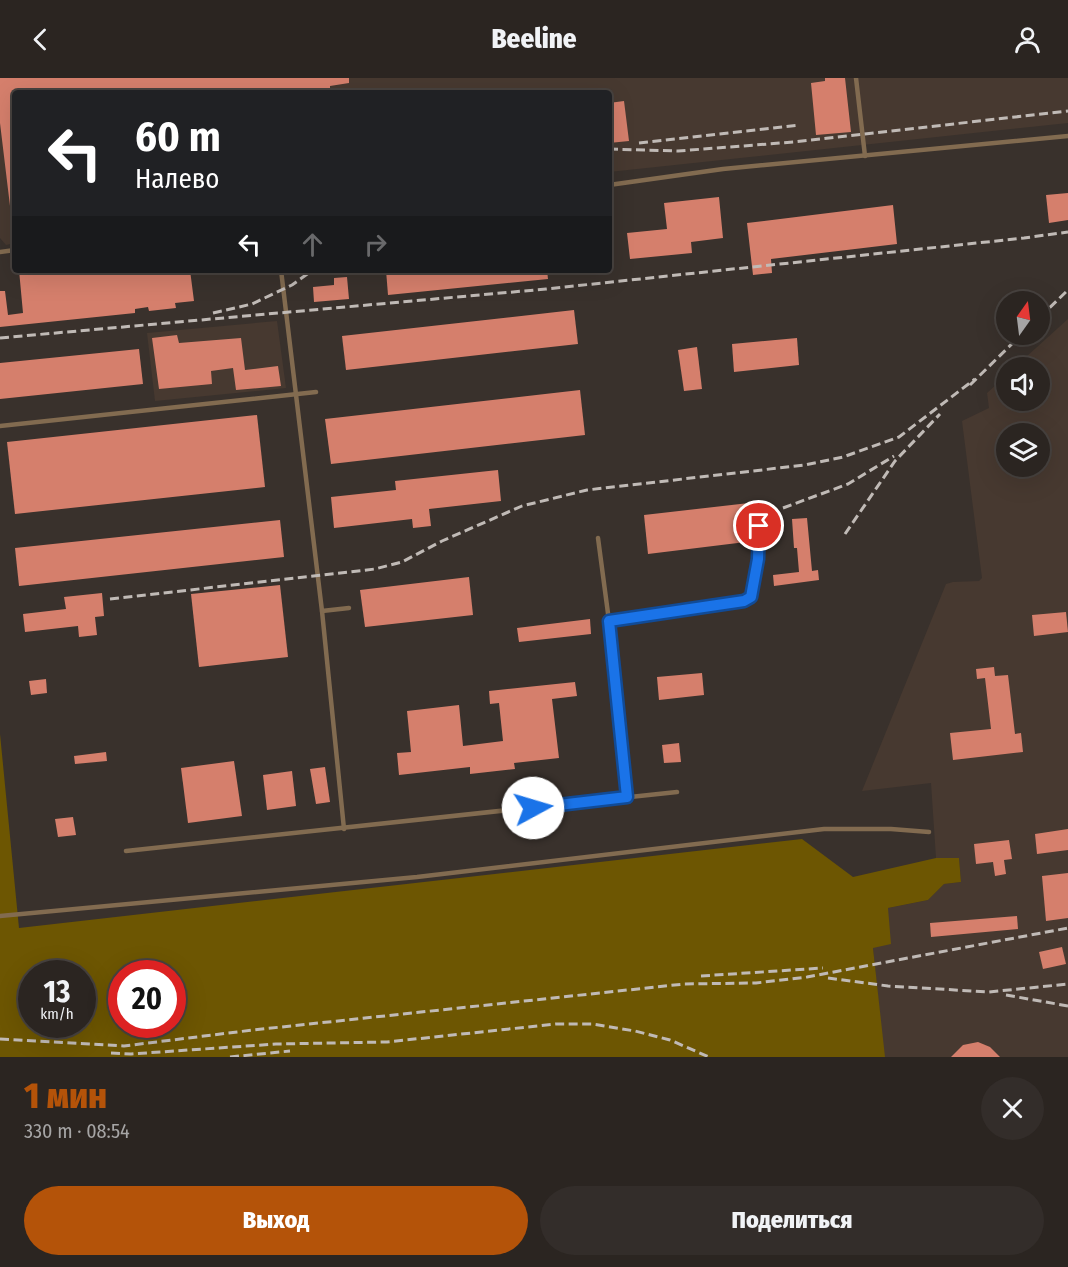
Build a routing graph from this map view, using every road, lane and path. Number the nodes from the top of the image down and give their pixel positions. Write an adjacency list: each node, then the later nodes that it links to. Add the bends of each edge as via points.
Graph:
1 (856, 78): 3 (lane)
2 (1068, 136): 3 (lane)
3 (865, 156): 4 (lane, via 723,169)
4 (612, 185)
5 (281, 273): 7 (lane)
6 (316, 392): 7 (lane)
7 (297, 394): 8 (lane); 12 (lane)
8 (0, 426)
9 (760, 510): 13 (lane, via 758,559 751,597)
10 (598, 538): 13 (lane)
11 (349, 608): 12 (lane)
12 (322, 611): 16 (lane)
13 (609, 621): 15 (lane)
14 (678, 792): 15 (lane)
15 (627, 797): 16 (lane)
16 (344, 829): 18 (lane)
17 (929, 832): 19 (lane, via 824,829 417,877)
18 (126, 851)
19 (0, 916)

